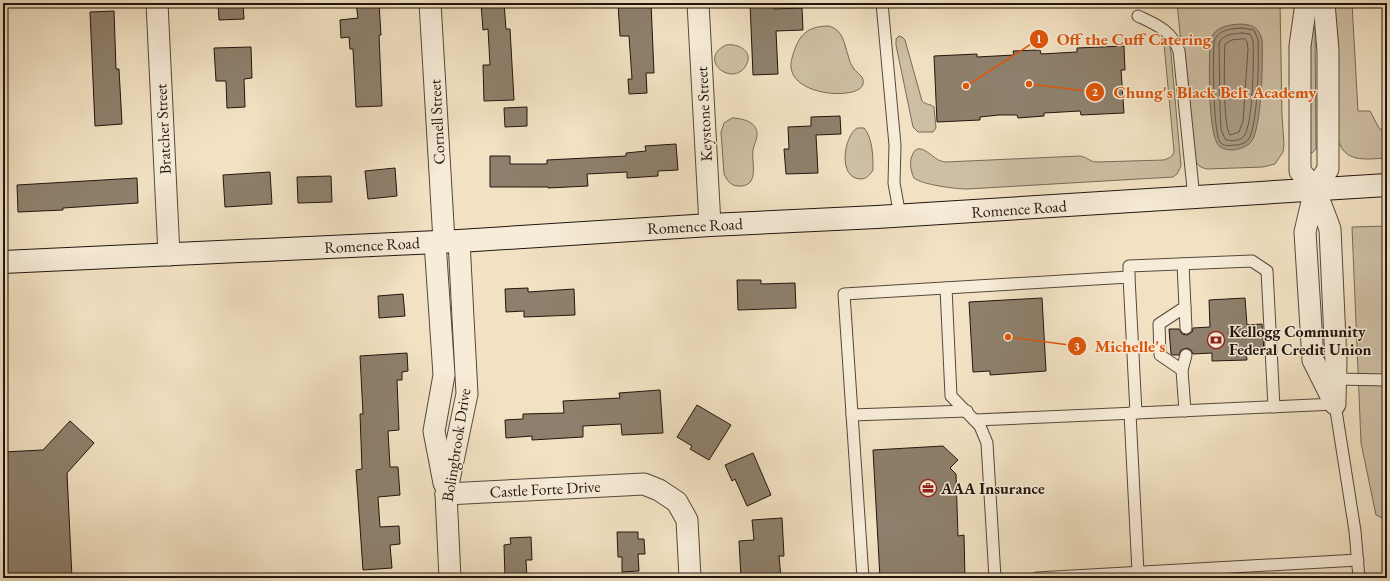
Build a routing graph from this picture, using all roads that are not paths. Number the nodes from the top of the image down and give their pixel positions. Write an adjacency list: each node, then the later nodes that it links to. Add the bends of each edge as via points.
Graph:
1 (157, 3): 14 (street, Bratcher Street)
2 (430, 3): 13 (street, Cornell Street)
3 (698, 3): 12 (street, Keystone Street)
4 (882, 3): 11 (lane, via 895,146 894,183)
5 (1306, 3): 9 (street, via 1300,46 1300,171)
6 (1324, 3): 9 (street, via 1328,51 1328,169)
7 (1138, 16): 10 (lane, via 1169,33 1179,51)
8 (1387, 185): 9 (street, Romence Road)
9 (1315, 189): 10 (street, Romence Road); 23 (street, via 1330,230); 25 (street, via 1305,232 1313,360)
10 (1194, 198): 11 (street, Romence Road)
11 (900, 216): 12 (street, Romence Road)
12 (710, 225): 13 (street, Romence Road)
13 (446, 241): 14 (street, Romence Road); 31 (street, Bolingbrook Drive, via 467,394)
14 (169, 255): 15 (street, Romence Road)
15 (3, 262)
16 (1183, 264): 17 (lane, via 1129,266); 19 (lane); 26 (lane, via 1252,262 1267,271)
17 (1129, 277): 18 (lane); 28 (lane)
18 (946, 288): 29 (lane, via 844,294); 30 (lane, via 951,396)
19 (1185, 307): 20 (lane); 22 (lane, via 1159,324 1160,355)
20 (1186, 328)
21 (1186, 355): 22 (lane)
22 (1182, 370): 27 (lane)
23 (1335, 379): 24 (lane); 25 (street)
24 (1387, 380)
25 (1335, 404): 26 (lane); 32 (lane)
26 (1274, 407): 27 (lane)
27 (1185, 411): 28 (lane)
28 (1133, 413): 30 (lane); 33 (lane)
29 (852, 415): 30 (lane); 36 (lane)
30 (971, 416): 37 (lane, via 980,426 987,443)
31 (446, 494): 34 (street, Bolingbrook Drive); 35 (street, Castle Forte Drive, via 644,484 677,502 687,520)
32 (1358, 560): 33 (lane); 39 (lane)
33 (1138, 572): 38 (lane)
34 (450, 578)
35 (690, 578)
36 (863, 578)
37 (995, 578)
38 (1037, 578)
39 (1359, 578)

